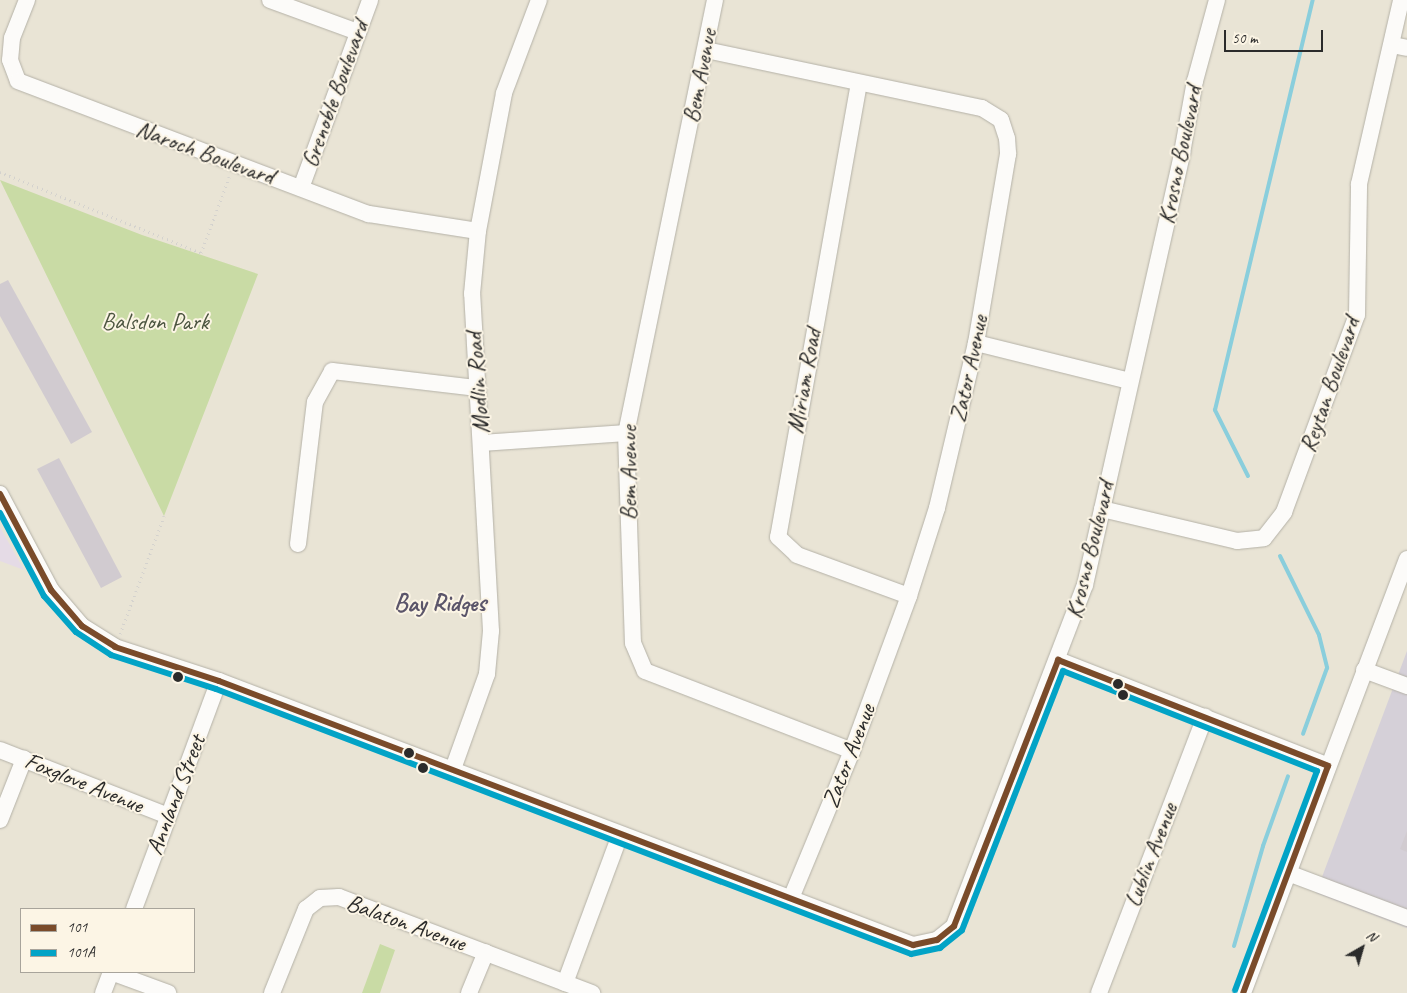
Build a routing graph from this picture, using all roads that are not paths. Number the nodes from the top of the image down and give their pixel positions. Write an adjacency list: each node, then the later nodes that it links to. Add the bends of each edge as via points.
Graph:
1 (26, 0): 12 (street, Naroch Boulevard, via 12,38 10,60 18,81 131,127)
2 (270, 0): 8 (street)
3 (370, 0): 8 (street, Grenoble Boulevard)
4 (539, 0): 13 (street, Modlin Road, via 504,93)
5 (715, 0): 10 (street, Bem Avenue)
6 (1217, 0): 15 (street, Krosno Boulevard, via 1195,80 1182,153)
7 (1401, 0): 9 (street, Reytan Boulevard)
8 (358, 32): 12 (street, Grenoble Boulevard)
9 (1399, 46): 20 (street, Reytan Boulevard, via 1359,184 1357,315 1276,526 1264,538 1237,541)
10 (706, 50): 11 (street, Zator Avenue); 17 (street, Bem Avenue)
11 (859, 83): 14 (street, Zator Avenue, via 982,108 1001,120 1008,154); 23 (street, Miriam Road, via 778,537 797,555)
12 (301, 188): 13 (street, Naroch Boulevard, via 369,214)
13 (478, 232): 16 (street, Modlin Road, via 472,294)
14 (976, 343): 15 (street); 23 (street, Zator Avenue, via 937,508)
15 (1129, 381): 20 (street, Krosno Boulevard)
16 (476, 388): 18 (street, Modlin Road); 21 (street, via 332,371 315,402)
17 (626, 433): 18 (street); 30 (street, Bem Avenue, via 633,643 645,670)
18 (482, 444): 33 (street, Modlin Road, via 481,482 490,640 487,674)
19 (0, 494): 26 (street, Krosno Boulevard, via 51,590 82,626 115,647)
20 (1102, 509): 24 (street, Krosno Boulevard, via 1085,585)
21 (298, 544)
22 (1407, 558): 25 (street)
23 (909, 596): 30 (street, Zator Avenue)
24 (1058, 660): 28 (street); 38 (street, Krosno Boulevard, via 954,926 937,940 913,945)
25 (1364, 670): 27 (street); 32 (street)
26 (219, 681): 33 (street, Krosno Boulevard); 34 (street, Annland Street)
27 (1407, 686)
28 (1205, 717): 32 (street); 50 (street, Lublin Avenue)
29 (0, 750): 31 (street, Foxglove Avenue)
30 (852, 751): 38 (street, Zator Avenue)
31 (24, 759): 34 (street, Foxglove Avenue); 35 (street)
32 (1328, 766): 37 (street)
33 (453, 769): 36 (street, Krosno Boulevard)
34 (168, 816): 39 (street, Annland Street)
35 (0, 820)
36 (620, 835): 38 (street, Krosno Boulevard); 44 (street)
37 (1288, 873): 40 (street); 51 (street)
38 (791, 898)
39 (134, 908)
40 (1407, 918)
41 (486, 952): 44 (street, Balaton Avenue); 47 (street, Balaton Avenue, via 339,896 320,898 306,909); 48 (street)
42 (111, 973): 45 (street)
43 (114, 973): 46 (street)
44 (565, 982): 49 (street, Balaton Avenue)
45 (102, 993)
46 (168, 993)
47 (272, 993)
48 (469, 993)
49 (592, 993)
50 (1099, 993)
51 (1243, 993)

